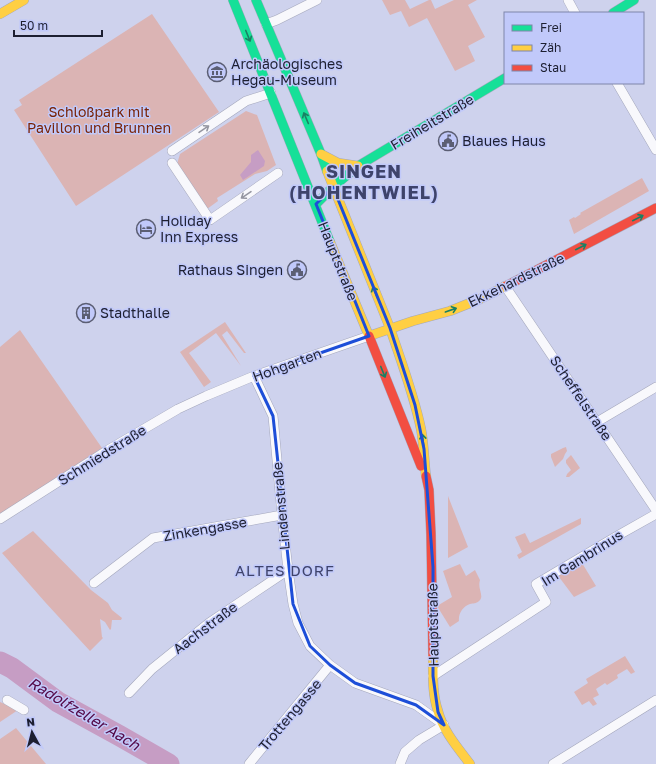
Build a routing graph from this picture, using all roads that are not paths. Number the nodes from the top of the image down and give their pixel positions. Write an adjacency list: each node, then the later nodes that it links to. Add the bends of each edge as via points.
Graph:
1 (24, 0): 9 (main road)
2 (233, 0): 13 (main road, Hauptstraße, one-way to 13)
3 (256, 0): 10 (main road, Hauptstraße)
4 (317, 0): 10 (street)
5 (568, 0): 7 (street)
6 (634, 0): 8 (main road)
7 (574, 12)
8 (615, 12)
9 (0, 14)
10 (266, 24): 16 (main road, Hauptstraße, one-way to 10)
11 (504, 79): 18 (main road, Freiheitstraße)
12 (618, 84): 14 (street)
13 (271, 93): 15 (street, one-way to 13, via 246,101); 21 (main road, Hauptstraße)
14 (656, 150)
15 (172, 151)
16 (321, 154): 18 (main road, via 338,163); 20 (main road, Hauptstraße)
17 (172, 163): 19 (street, one-way to 17, via 210,220)
18 (358, 166): 20 (main road, Freiheitstraße)
19 (278, 173)
20 (333, 186): 21 (main road, Freiheitstraße); 24 (main road, Hauptstraße, one-way to 20)
21 (316, 204): 25 (main road, Hauptstraße)
22 (656, 208): 23 (main road, Ekkehardstraße, one-way to 22)
23 (505, 286): 24 (main road, Ekkehardstraße, one-way to 23, via 450,311); 29 (street, Scheffelstraße)
24 (390, 328): 25 (main road, Ekkehardstraße); 30 (main road, Hauptstraße, one-way to 24, via 417,411)
25 (369, 336): 26 (street, Hohgarten); 30 (main road, Hauptstraße, one-way to 30)
26 (254, 376): 28 (street, Hohgarten); 33 (street, Lindenstraße, via 273,416)
27 (656, 387): 29 (street)
28 (206, 396): 34 (street, Schmiedstraße, via 178,409 108,450)
29 (597, 422): 31 (street, Scheffelstraße)
30 (426, 476): 38 (main road, Hauptstraße, via 429,491 432,567)
31 (656, 510)
32 (656, 514): 38 (street, Im Gambrinus, via 536,584 546,602)
33 (282, 515): 35 (street, Lindenstraße); 36 (street, Zinkengasse, via 153,538)
34 (0, 519)
35 (288, 570): 37 (street, Lindenstraße, via 298,623 310,646); 39 (street, Aachstraße, via 209,623)
36 (94, 582)
37 (330, 665): 43 (street, Lindenstraße, via 355,683 416,705); 44 (street, Trottengasse)
38 (433, 676): 43 (main road, Hauptstraße, via 438,712)
39 (128, 692)
40 (7, 700): 42 (street)
41 (656, 700): 47 (street)
42 (24, 710)
43 (444, 725): 45 (street, via 405,752); 46 (main road, Hauptstraße)
44 (249, 764)
45 (400, 764)
46 (470, 764)
47 (553, 764)

